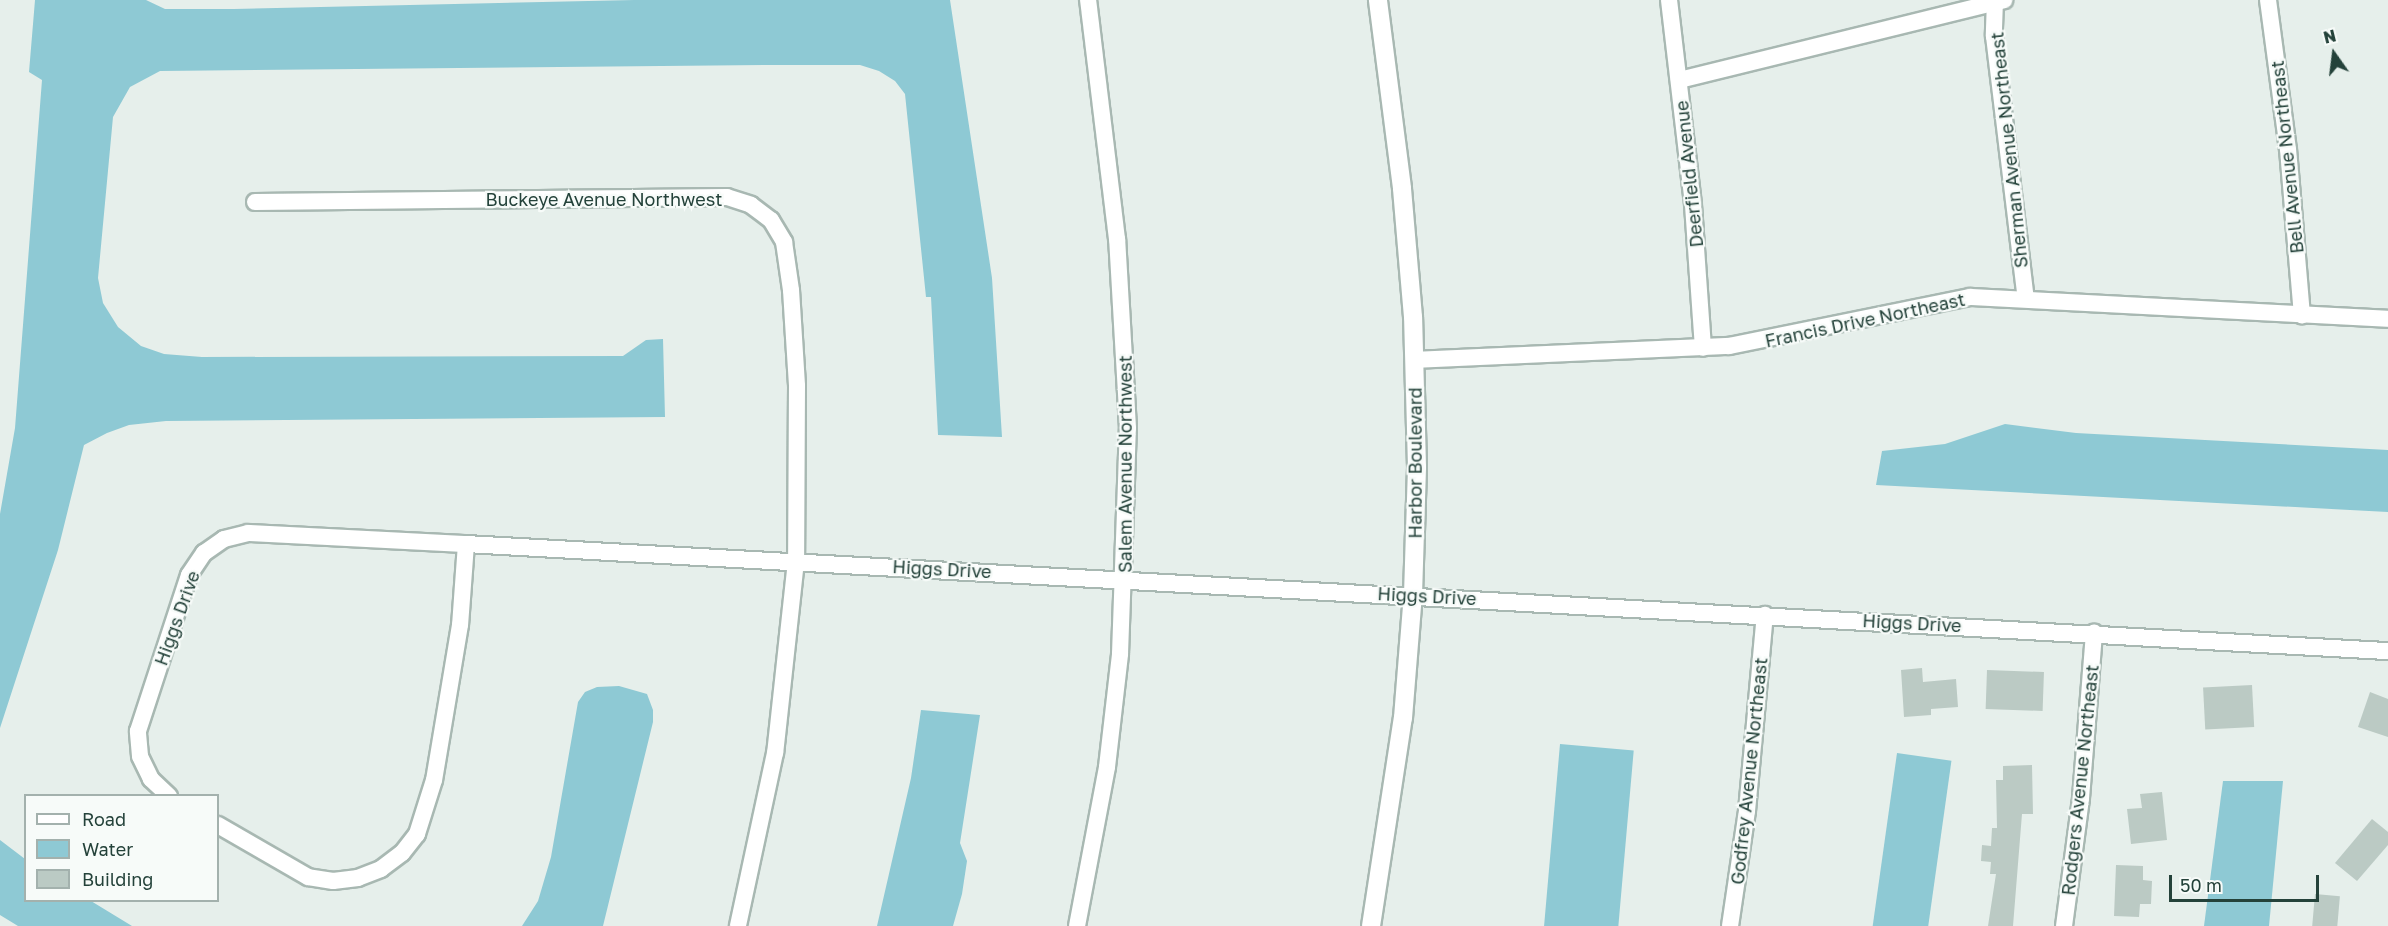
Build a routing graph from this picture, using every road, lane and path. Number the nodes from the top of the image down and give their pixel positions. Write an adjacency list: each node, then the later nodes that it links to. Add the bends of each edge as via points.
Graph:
1 (1088, 0): 15 (street, Salem Avenue Northwest, via 1124,314 1128,428)
2 (1378, 0): 12 (street, Harbor Boulevard, via 1402,189)
3 (1669, 0): 6 (street, Deerfield Avenue)
4 (2268, 0): 9 (street, Bell Avenue Northeast, via 2289,149)
5 (1998, 1): 6 (street); 8 (street, Sherman Avenue Northeast, via 1994,36)
6 (1679, 80): 11 (street, Deerfield Avenue)
7 (255, 202): 14 (street, Buckeye Avenue Northwest, via 727,197 751,205 771,220 784,242 791,290 797,386)
8 (2026, 299): 9 (street, Francis Drive Northeast); 11 (street, Francis Drive Northeast, via 1944,300 1778,339)
9 (2302, 315): 10 (street, Francis Drive Northeast)
10 (2388, 319)
11 (1703, 348): 12 (street, Francis Drive Northeast)
12 (1415, 360): 16 (street, Harbor Boulevard)
13 (466, 544): 14 (street, Higgs Drive); 20 (street, Higgs Drive, via 248,532 224,539 204,553 189,574 138,731 140,756 151,779); 21 (street, via 452,681 434,780 417,834 402,854 381,869 358,878 308,877)
14 (796, 561): 15 (street, Higgs Drive); 22 (street, Buckeye Avenue Northwest, via 775,753)
15 (1125, 580): 16 (street, Higgs Drive); 23 (street, Salem Avenue Northwest, via 1107,766)
16 (1413, 596): 17 (street, Higgs Drive); 24 (street, Harbor Boulevard, via 1394,793)
17 (1765, 615): 18 (street, Higgs Drive); 25 (street, Godfrey Avenue Northeast, via 1747,811)
18 (2094, 633): 19 (street, Higgs Drive); 26 (street, Rodgers Avenue Northeast, via 2081,798)
19 (2388, 651)
20 (168, 794)
21 (219, 826)
22 (738, 926)
23 (1077, 926)
24 (1371, 926)
25 (1730, 926)
26 (2064, 926)

